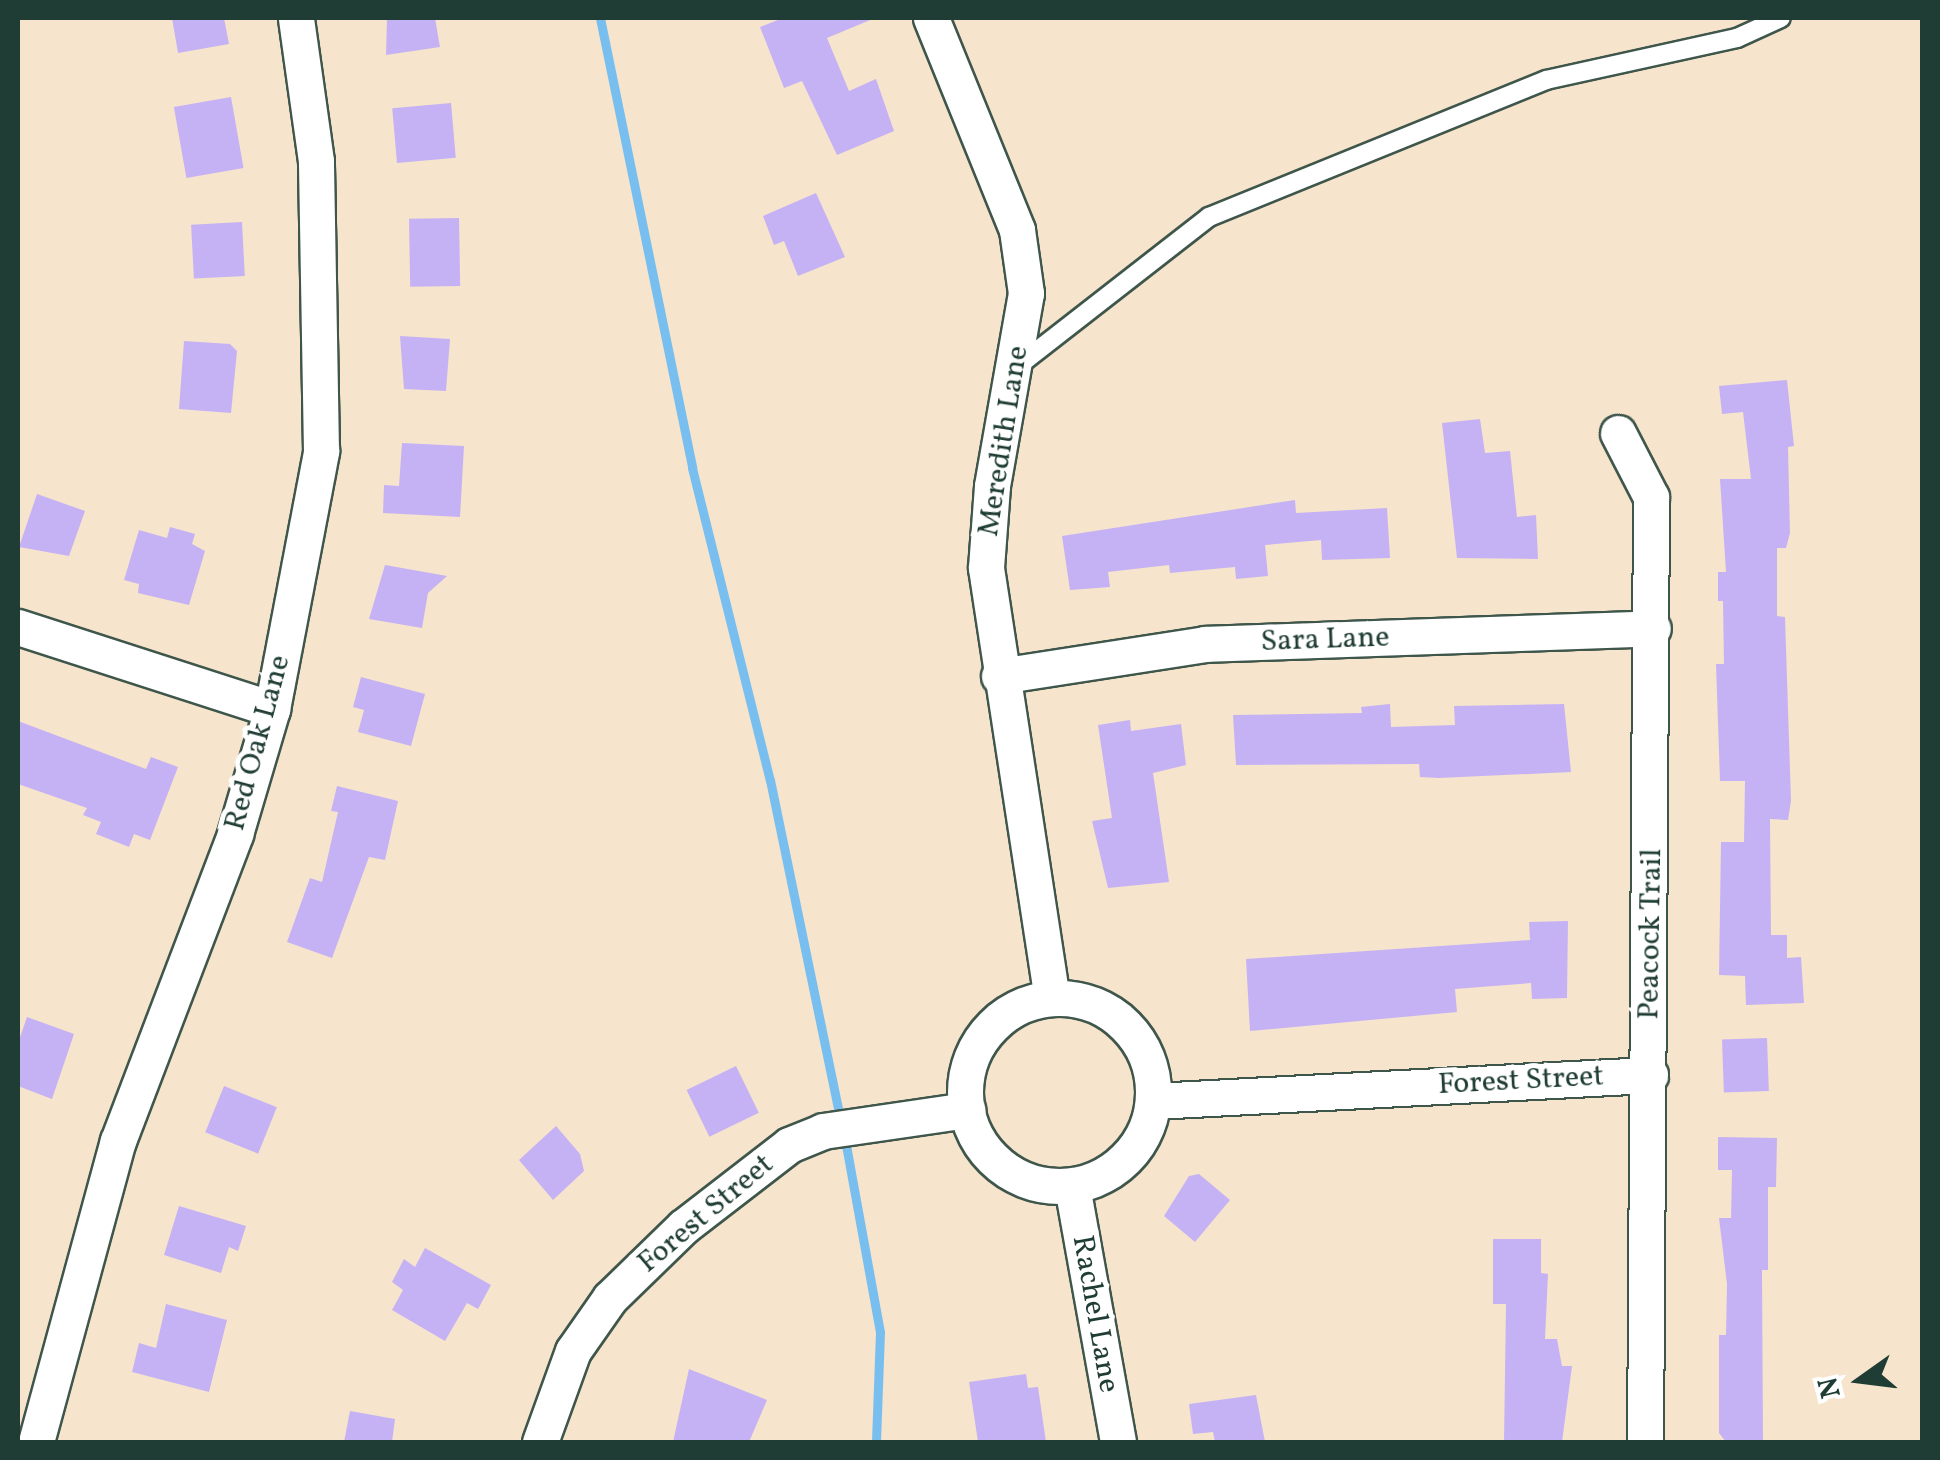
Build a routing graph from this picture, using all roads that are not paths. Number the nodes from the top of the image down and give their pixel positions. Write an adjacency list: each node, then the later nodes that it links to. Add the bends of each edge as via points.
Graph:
1 (296, 18): 9 (street, Red Oak Lane, via 316,161 321,452)
2 (932, 18): 4 (street, Meredith Lane, via 1017,230 1026,293)
3 (1782, 18): 4 (lane, via 1738,38 1546,80 1209,216)
4 (1015, 369): 8 (street, Meredith Lane, via 992,486 986,568)
5 (1618, 433): 7 (street, Peacock Trail, via 1651,496)
6 (18, 627): 9 (street)
7 (1653, 628): 8 (street, Sara Lane, via 1206,644); 11 (street, Peacock Trail)
8 (999, 676): 10 (street, Meredith Lane)
9 (272, 709): 15 (street, Red Oak Lane, via 234,834 118,1142)
10 (1052, 998): 12 (street, via 1084,1001 1125,1026 1150,1068); 13 (street, via 1021,1006 985,1036 966,1078)
11 (1650, 1074): 12 (street, Forest Street); 18 (street, Peacock Trail)
12 (1153, 1100): 14 (street, via 1148,1125 1118,1166)
13 (967, 1110): 14 (street, via 976,1137 1017,1176); 16 (street, Forest Street, via 823,1131 789,1145 683,1226 610,1298 573,1352)
14 (1072, 1186): 17 (street, Rachel Lane)
15 (36, 1442)
16 (540, 1442)
17 (1118, 1442)
18 (1646, 1442)

